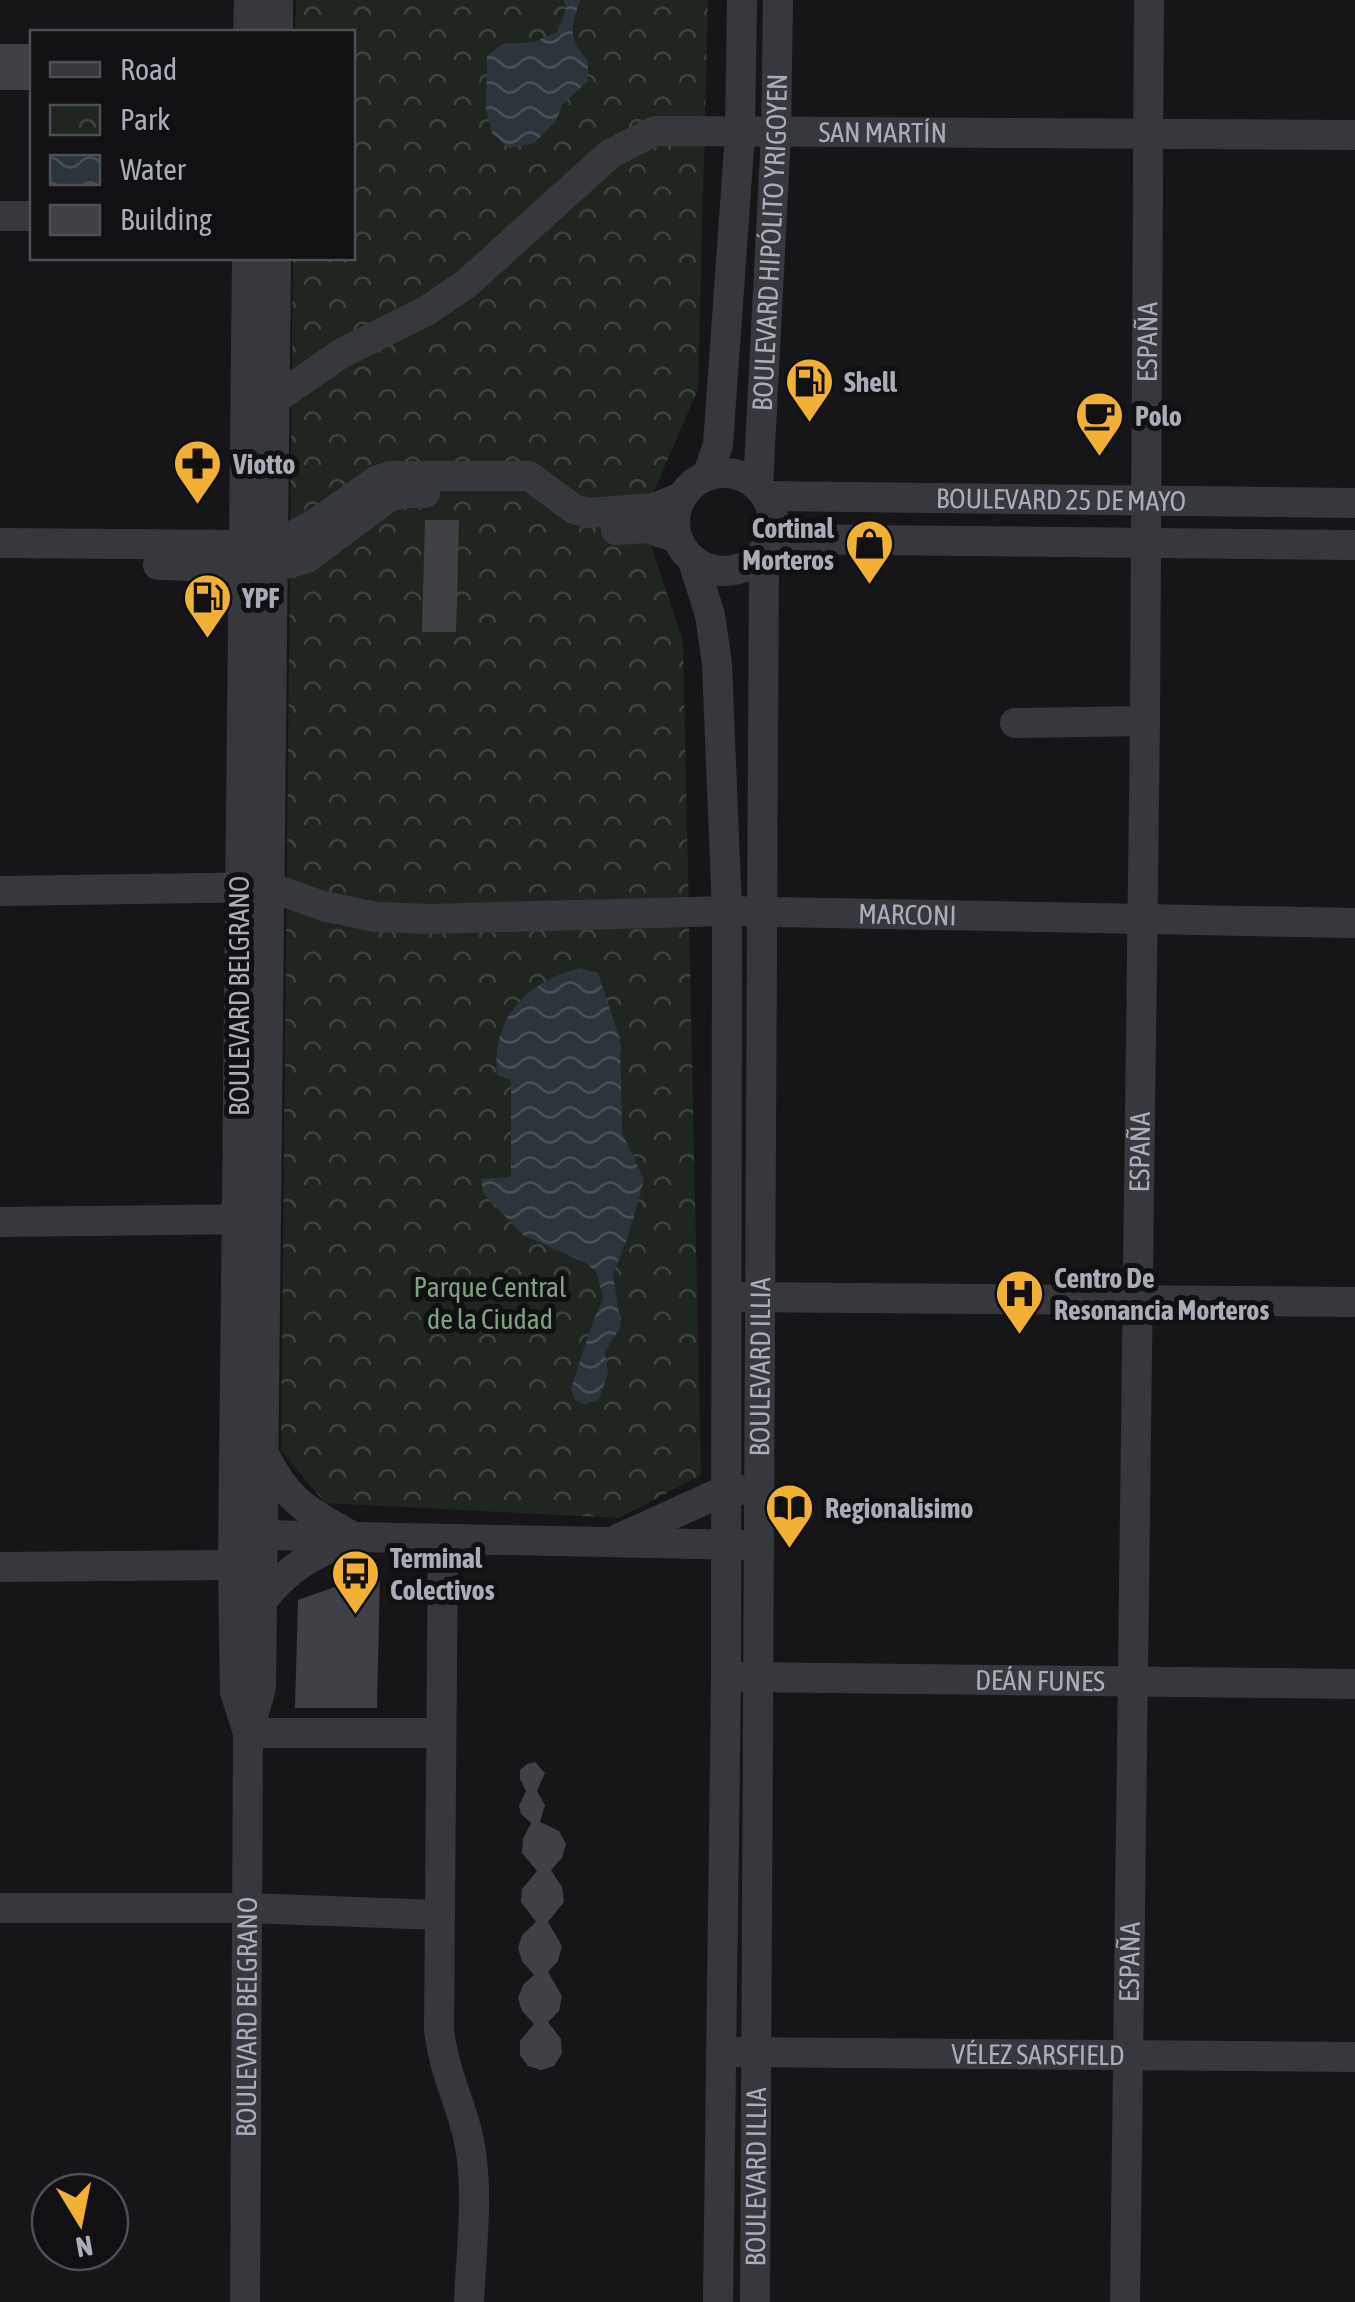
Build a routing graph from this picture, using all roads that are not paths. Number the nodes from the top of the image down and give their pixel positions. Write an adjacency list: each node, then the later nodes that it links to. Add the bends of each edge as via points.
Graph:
1 (248, 0): 6 (street)
2 (278, 0): 7 (street)
3 (742, 0): 8 (street, BOULEVARD HIPÓLITO YRIGOYEN)
4 (778, 0): 9 (street, BOULEVARD HIPÓLITO YRIGOYEN)
5 (1149, 0): 10 (street, ESPAÑA)
6 (248, 30)
7 (278, 30)
8 (740, 134): 9 (street, SAN MARTÍN); 16 (street, SAN MARTÍN, via 655,131 610,154 466,284); 18 (street, BOULEVARD HIPÓLITO YRIGOYEN, via 718,445)
9 (776, 134): 10 (street, SAN MARTÍN); 20 (street, BOULEVARD HIPÓLITO YRIGOYEN)
10 (1148, 134): 11 (street, SAN MARTÍN); 22 (street, ESPAÑA)
11 (1355, 135)
12 (0, 216): 13 (street)
13 (30, 216)
14 (247, 260): 17 (street, BOULEVARD BELGRANO)
15 (276, 260): 16 (street, BOULEVARD BELGRANO)
16 (275, 399): 17 (street, SAN MARTÍN); 29 (street, BOULEVARD BELGRANO)
17 (246, 419): 29 (street, BOULEVARD BELGRANO)
18 (707, 476): 20 (street, BOULEVARD 25 DE MAYO, via 734,474); 21 (street)
19 (464, 484): 21 (street, via 528,476 590,513 654,508); 28 (street, BOULEVARD 25 DE MAYO, via 528,498 571,528 647,528); 29 (street, via 389,498 307,558)
20 (762, 491): 22 (street, BOULEVARD 25 DE MAYO); 26 (street, via 774,524)
21 (682, 497): 28 (street, via 676,510)
22 (1148, 502): 23 (street, BOULEVARD 25 DE MAYO); 25 (street, ESPAÑA)
23 (1355, 503)
24 (0, 542): 29 (street)
25 (1147, 544): 26 (street, BOULEVARD 25 DE MAYO); 27 (street, BOULEVARD 25 DE MAYO); 31 (street, ESPAÑA)
26 (768, 545): 28 (street, BOULEVARD 25 DE MAYO, via 738,570 707,568); 37 (street, BOULEVARD ILLIA)
27 (1355, 546)
28 (685, 549): 36 (street, BOULEVARD ILLIA, via 710,615 716,664)
29 (258, 555): 30 (street); 33 (street, BOULEVARD BELGRANO); 34 (street, BOULEVARD BELGRANO)
30 (0, 562)
31 (1145, 721): 32 (street); 38 (street, ESPAÑA)
32 (1015, 723)
33 (240, 887): 34 (street, MARCONI); 35 (street, MARCONI); 40 (street, BOULEVARD BELGRANO)
34 (270, 887): 36 (street, MARCONI, via 376,916); 40 (street, BOULEVARD BELGRANO)
35 (0, 891)
36 (727, 911): 37 (street, MARCONI); 42 (street, BOULEVARD ILLIA)
37 (760, 913): 38 (street, MARCONI); 43 (street, BOULEVARD ILLIA)
38 (1143, 920): 39 (street, MARCONI); 44 (street, ESPAÑA)
39 (1355, 924)
40 (252, 1219): 41 (street); 46 (street, BOULEVARD BELGRANO); 55 (street, BOULEVARD BELGRANO)
41 (0, 1222)
42 (728, 1297): 43 (street); 47 (street, BOULEVARD ILLIA)
43 (761, 1297): 44 (street); 48 (street, BOULEVARD ILLIA)
44 (1138, 1300): 45 (street); 60 (street, ESPAÑA)
45 (1355, 1302)
46 (263, 1452): 49 (street, BOULEVARD BELGRANO); 50 (street, via 279,1485 301,1506)
47 (726, 1490): 48 (street); 52 (street); 53 (street, BOULEVARD ILLIA)
48 (758, 1490): 54 (street, BOULEVARD ILLIA)
49 (262, 1536): 50 (street); 55 (street); 57 (street, BOULEVARD BELGRANO)
50 (353, 1537): 51 (street); 57 (street, via 282,1575)
51 (453, 1539): 52 (street); 63 (street)
52 (611, 1543): 53 (street)
53 (726, 1545): 54 (street); 59 (street, BOULEVARD ILLIA)
54 (758, 1546): 58 (street, BOULEVARD ILLIA)
55 (232, 1564): 56 (street); 62 (street, BOULEVARD BELGRANO, via 235,1692)
56 (0, 1567)
57 (262, 1601): 62 (street, BOULEVARD BELGRANO, via 261,1688)
58 (759, 1677): 59 (street, DEÁN FUNES); 60 (street, DEÁN FUNES); 67 (street, BOULEVARD ILLIA)
59 (726, 1678): 68 (street, BOULEVARD ILLIA)
60 (1133, 1681): 61 (street, DEÁN FUNES); 69 (street, ESPAÑA)
61 (1355, 1684)
62 (248, 1733): 63 (street); 65 (street, BOULEVARD BELGRANO)
63 (442, 1733): 66 (street)
64 (0, 1908): 65 (street)
65 (247, 1908): 66 (street); 71 (street, BOULEVARD BELGRANO)
66 (440, 1915): 72 (street, via 443,2064 468,2134 474,2175)
67 (757, 2052): 68 (street, VÉLEZ SARSFIELD); 69 (street, VÉLEZ SARSFIELD); 74 (street, BOULEVARD ILLIA)
68 (721, 2053): 73 (street, BOULEVARD ILLIA)
69 (1129, 2054): 70 (street, VÉLEZ SARSFIELD); 75 (street, ESPAÑA)
70 (1355, 2058)
71 (245, 2302)
72 (469, 2302)
73 (718, 2302)
74 (754, 2302)
75 (1126, 2302)

